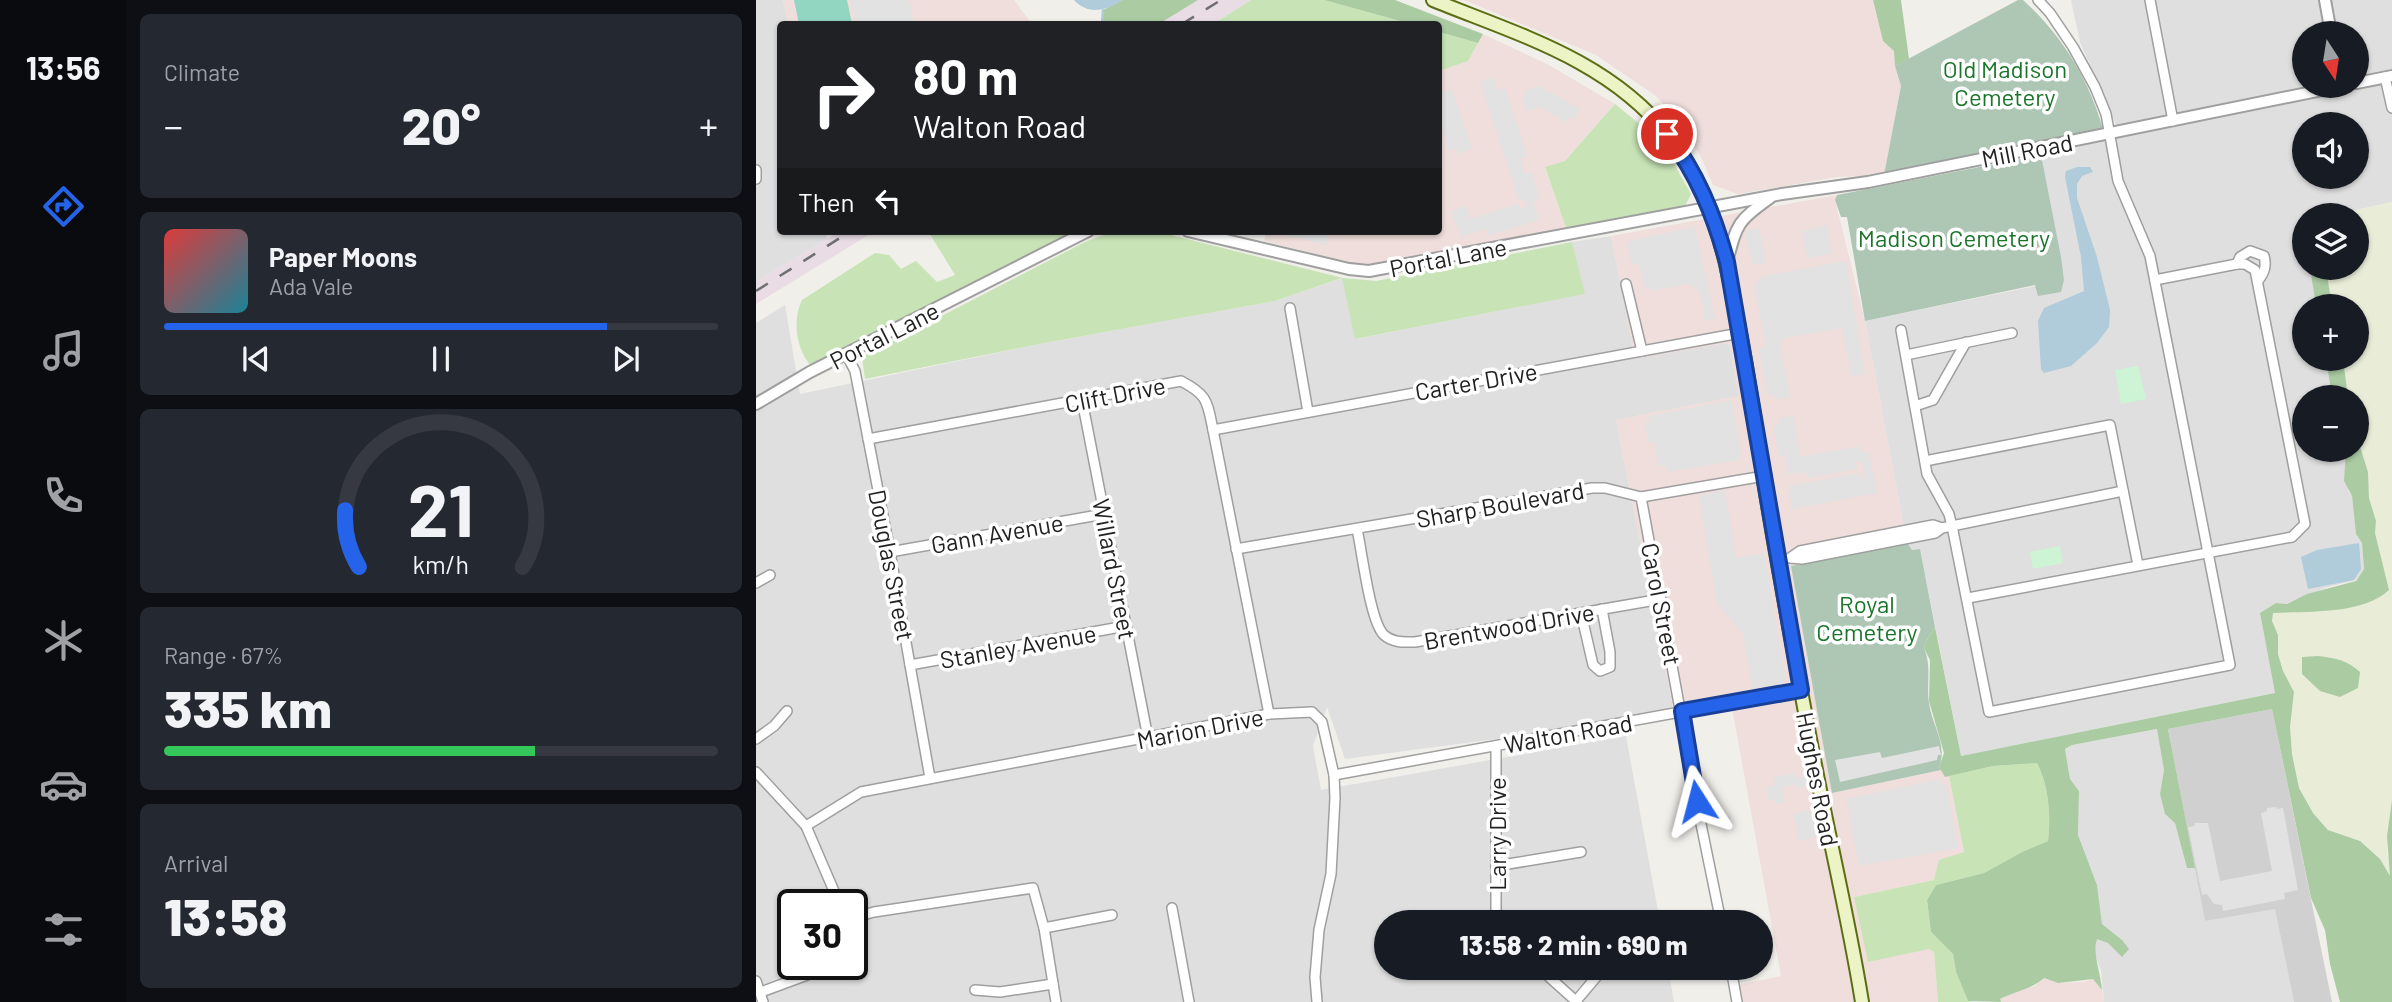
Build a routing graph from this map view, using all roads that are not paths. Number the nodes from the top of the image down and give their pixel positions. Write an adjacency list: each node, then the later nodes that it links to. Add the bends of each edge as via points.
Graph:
1 (1433, 0): 15 (main road, Hughes Road, via 1574,57 1616,84 1667,134)
2 (2038, 0): 11 (street, via 2085,66)
3 (2150, 0): 10 (street)
4 (2325, 0): 5 (street)
5 (2329, 21)
6 (2389, 76): 7 (street); 9 (street)
7 (2370, 80)
8 (2292, 96): 10 (street, Mill Road)
9 (2392, 108)
10 (2173, 121): 11 (street, Mill Road)
11 (2110, 134): 14 (street, Mill Road, via 1868,182); 20 (street, via 2118,181 2150,256)
12 (756, 170): 13 (street)
13 (756, 179)
14 (1772, 196): 15 (street, Mill Road); 18 (street, via 1738,225)
15 (1710, 207): 17 (street, Portal Lane, via 1368,271); 18 (main road, Hughes Road)
16 (1080, 235): 29 (street, Portal Lane)
17 (1205, 235)
18 (1727, 262): 25 (main road, Hughes Road)
19 (2237, 264): 20 (street); 21 (street, via 2251,266); 21 (street, via 2250,251 2264,256 2265,270)
20 (2155, 280): 45 (street)
21 (2258, 281): 45 (street, via 2305,524 2292,537)
22 (1626, 284): 28 (street)
23 (1290, 308): 34 (street)
24 (1901, 330): 30 (street)
25 (1740, 333): 28 (street, Carter Drive); 38 (main road, Hughes Road)
26 (2012, 333): 27 (street)
27 (1966, 342): 30 (street); 33 (street, via 1933,400)
28 (1642, 351): 34 (street, Carter Drive)
29 (846, 354): 32 (street, Portal Lane); 36 (street, Douglas Street, via 855,371)
30 (1906, 355): 33 (street)
31 (1082, 400): 35 (street, Clift Drive, via 1181,381 1200,391); 36 (street, Clift Drive); 41 (street, Willard Street)
32 (756, 404)
33 (1915, 406): 37 (street)
34 (1308, 412): 35 (street, Carter Drive)
35 (1213, 430): 44 (street, Clift Drive)
36 (867, 439): 46 (street, Douglas Street)
37 (1925, 461): 39 (street, via 2110,425); 42 (street)
38 (1764, 476): 40 (street, Sharp Boulevard); 47 (main road, Hughes Road)
39 (2123, 491): 42 (street); 48 (street)
40 (1642, 497): 43 (street, Sharp Boulevard, via 1592,488); 52 (street, Carol Street)
41 (1104, 514): 46 (street, Gann Avenue); 55 (street, Willard Street)
42 (1952, 526): 47 (street, via 1933,525 1883,539 1800,551); 51 (street)
43 (1357, 529): 44 (street, Sharp Boulevard); 54 (street, Brentwood Drive, via 1375,619 1383,634 1396,642)
44 (1236, 549): 60 (street, Clift Drive)
45 (2208, 551): 48 (street); 51 (street, via 2230,665 1989,712)
46 (890, 552): 56 (street, Douglas Street)
47 (1784, 559): 57 (main road, Hughes Road)
48 (2138, 565): 51 (street)
49 (770, 575): 50 (street)
50 (756, 583)
51 (1968, 598)
52 (1661, 599): 53 (street, Brentwood Drive); 59 (street, Carol Street)
53 (1602, 609): 54 (street, Brentwood Drive); 54 (street, via 1610,667 1600,671 1593,665)
54 (1581, 613)
55 (1126, 626): 56 (street, Stanley Avenue); 61 (street, Willard Street)
56 (910, 665): 66 (street, Douglas Street)
57 (1801, 690): 59 (street, Walton Road); 91 (main road, Hughes Road)
58 (787, 711): 62 (street)
59 (1682, 711): 63 (street, Walton Road); 73 (street, Carol Street)
60 (1269, 714): 61 (street, Marion Drive); 65 (street, Marion Drive, via 1312,712 1322,722)
61 (1148, 738): 66 (street, Marion Drive)
62 (756, 739)
63 (1496, 746): 65 (street, Walton Road); 69 (street, Larry Drive)
64 (756, 772): 67 (street)
65 (1335, 775): 88 (street, Marion Drive, via 1331,874 1315,977)
66 (930, 778): 67 (street, Marion Drive, via 861,792)
67 (806, 826): 70 (street)
68 (1581, 852): 69 (street)
69 (1496, 866): 72 (street, Larry Drive)
70 (833, 889)
71 (1172, 908): 87 (street)
72 (1496, 910)
73 (1719, 910)
74 (868, 914): 76 (street, via 1033,888)
75 (1112, 915): 76 (street)
76 (1044, 928): 82 (street)
77 (793, 980): 84 (street)
78 (1552, 980): 89 (street)
79 (1594, 980): 89 (street)
80 (1733, 980): 90 (street)
81 (756, 981): 84 (street)
82 (1053, 984): 83 (street, via 1000,992); 86 (street)
83 (975, 990)
84 (761, 992): 85 (street)
85 (764, 1002)
86 (1056, 1002)
87 (1189, 1002)
88 (1317, 1002)
89 (1576, 1002)
90 (1737, 1002)
91 (1862, 1002)

